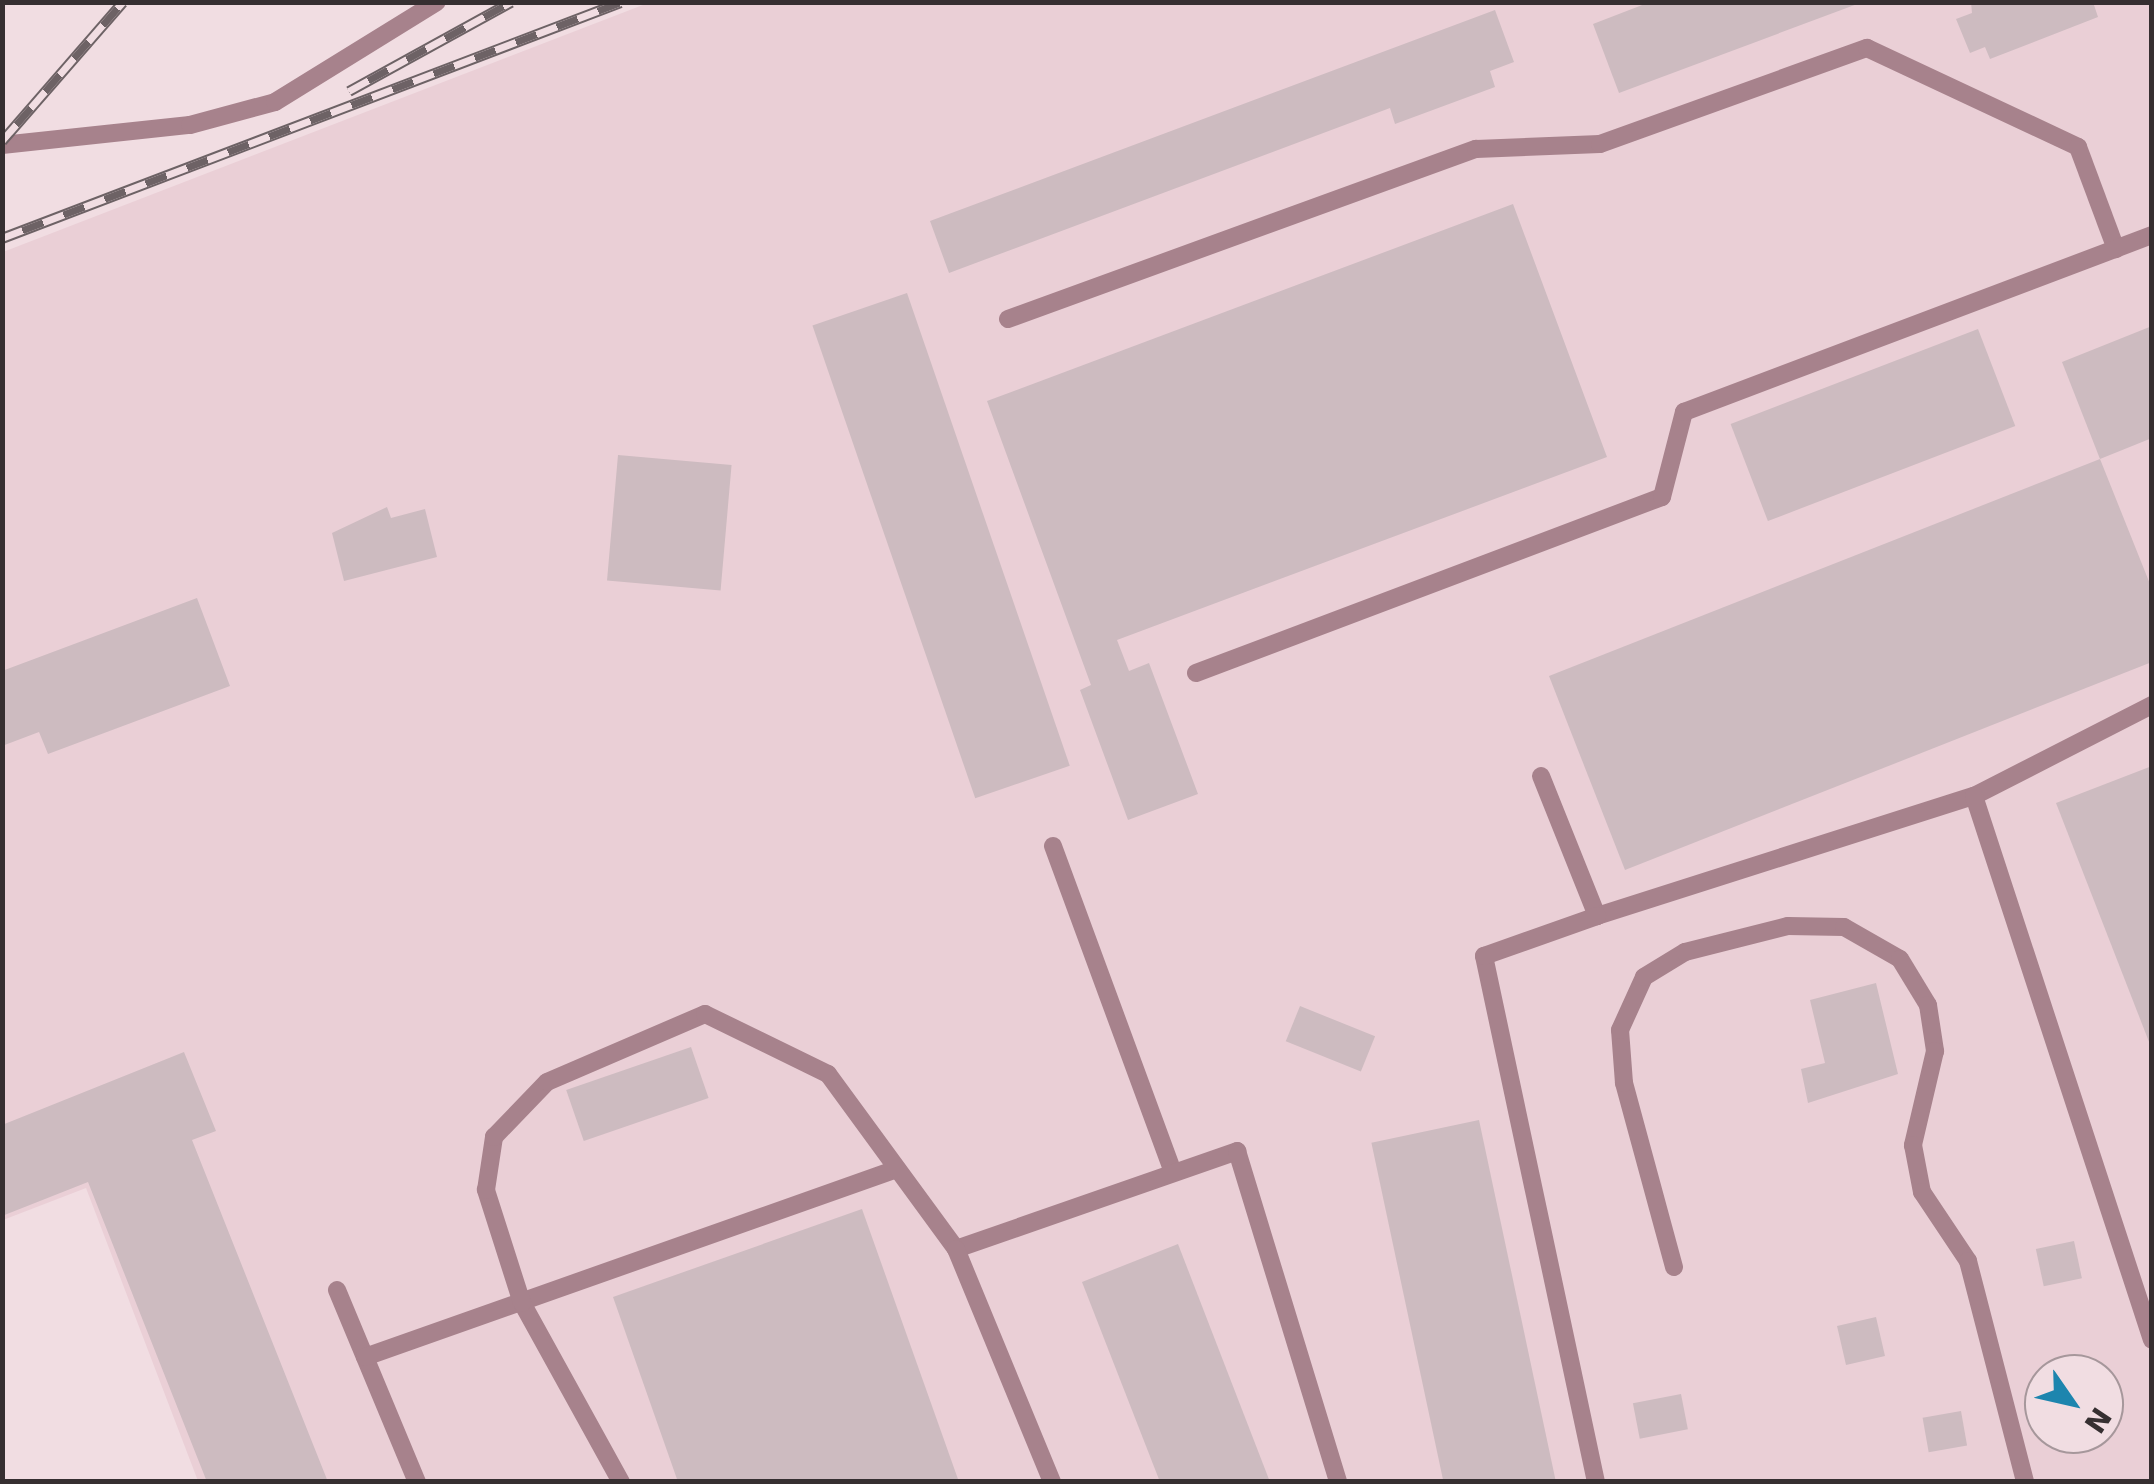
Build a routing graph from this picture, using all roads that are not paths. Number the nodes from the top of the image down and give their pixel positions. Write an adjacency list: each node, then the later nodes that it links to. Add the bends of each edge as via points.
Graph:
1 (437, 2): 2 (lane, via 275,102 190,125)
2 (2, 145)
3 (2152, 235): 4 (lane)
4 (2116, 249): 5 (lane, via 2078,148 1867,48 1600,144 1476,148); 6 (lane, via 1684,412 1662,496)
5 (1008, 318)
6 (1196, 673)
7 (2152, 705): 9 (lane)
8 (1541, 776): 11 (lane)
9 (1974, 796): 11 (lane); 18 (lane)
10 (1053, 846): 13 (lane)
11 (1597, 916): 24 (lane, via 1484,956)
12 (898, 1169): 14 (lane); 17 (lane); 17 (lane, via 828,1074 704,1014 546,1082 494,1137 486,1190)
13 (1172, 1173): 14 (lane); 23 (lane, via 1237,1151)
14 (956, 1249): 22 (lane)
15 (1674, 1267): 25 (lane, via 1624,1083 1620,1030 1644,977 1686,952 1788,926 1844,927 1900,959 1928,1005 1934,1051 1913,1144 1922,1192 1968,1260)
16 (337, 1290): 19 (lane)
17 (522, 1303): 19 (lane); 21 (lane)
18 (2152, 1340)
19 (365, 1357): 20 (lane)
20 (417, 1482)
21 (621, 1482)
22 (1052, 1482)
23 (1338, 1482)
24 (1596, 1482)
25 (2025, 1482)

